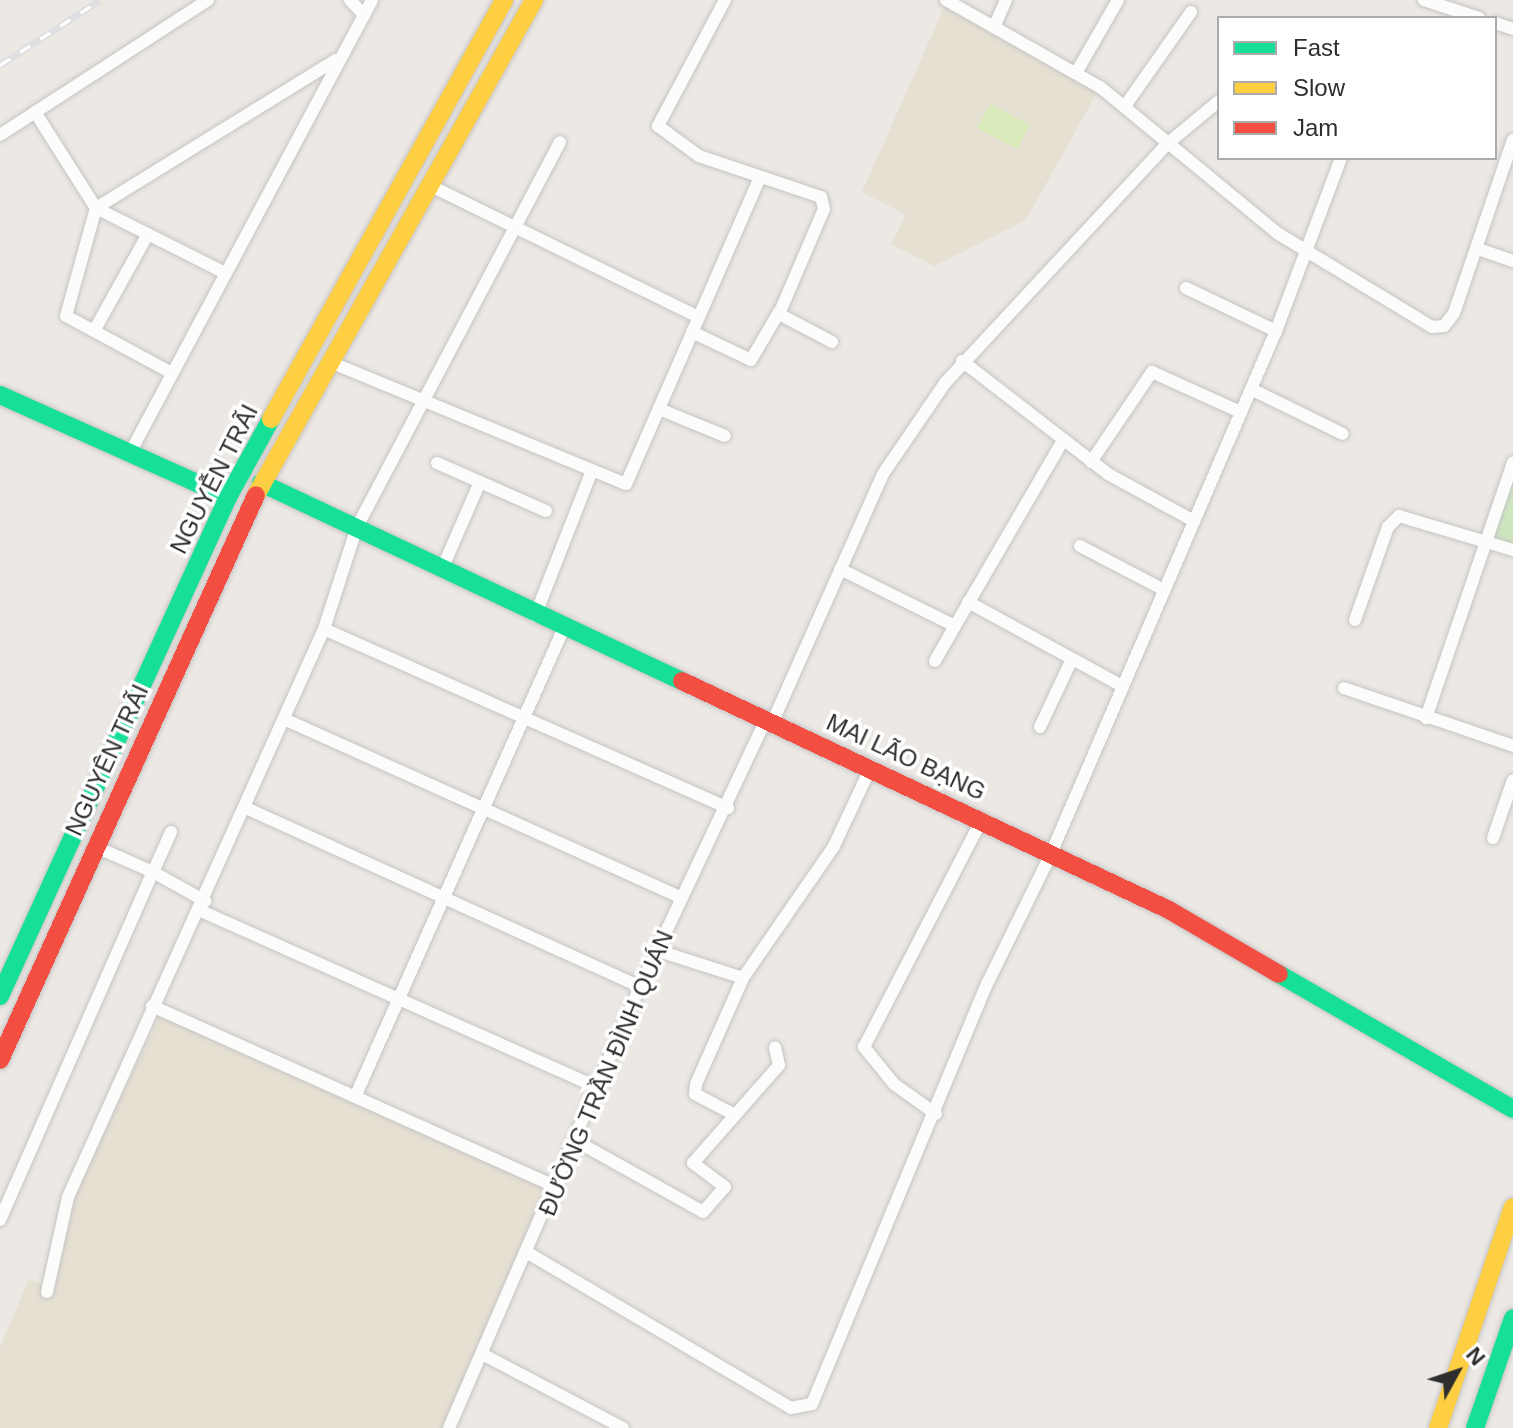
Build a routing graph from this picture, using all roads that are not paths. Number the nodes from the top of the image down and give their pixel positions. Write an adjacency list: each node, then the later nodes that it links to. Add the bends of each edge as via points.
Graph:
1 (208, 0): 20 (street)
2 (350, 0): 13 (street)
3 (372, 0): 13 (street)
4 (504, 0): 62 (main road, NGUYỄN TRÃI)
5 (534, 0): 29 (main road, NGUYỄN TRÃI)
6 (725, 0): 28 (street, via 658,126 672,142)
7 (946, 0): 15 (street)
8 (1006, 0): 15 (street)
9 (1118, 0): 17 (street)
10 (1424, 0): 11 (street)
11 (1448, 8): 14 (street)
12 (1191, 12): 19 (street)
13 (364, 15): 16 (street)
14 (1473, 16)
15 (994, 27): 17 (street)
16 (336, 60): 30 (street); 36 (street)
17 (1076, 73): 19 (street)
18 (1217, 103): 24 (street, ĐƯỜNG TRẦN ĐÌNH QUÁN)
19 (1125, 106): 24 (street)
20 (35, 112): 21 (street); 30 (street)
21 (0, 135)
22 (1513, 140): 26 (street)
23 (560, 142): 31 (street)
24 (1167, 144): 34 (street); 44 (street, ĐƯỜNG TRẦN ĐÌNH QUÁN)
25 (1497, 153): 26 (street)
26 (1508, 158): 33 (street)
27 (1340, 160): 34 (street)
28 (759, 180): 38 (street, via 816,194 824,203); 39 (street)
29 (429, 185): 31 (street); 45 (main road, NGUYỄN TRÃI)
30 (96, 208): 32 (street); 40 (street, via 66,311)
31 (516, 227): 39 (street); 49 (street)
32 (148, 234): 36 (street); 40 (street)
33 (1478, 249): 34 (street, via 1449,322 1432,327); 35 (street)
34 (1306, 253): 41 (street)
35 (1513, 261)
36 (223, 272): 46 (street)
37 (1186, 288): 41 (street)
38 (779, 312): 42 (street, via 751,360); 43 (street)
39 (698, 317): 42 (street)
40 (94, 331): 46 (street)
41 (1276, 331): 47 (street)
42 (692, 332): 50 (street)
43 (832, 342)
44 (962, 361): 54 (street); 70 (street, ĐƯỜNG TRẦN ĐÌNH QUÁN, via 892,459)
45 (330, 362): 49 (street); 61 (main road, NGUYỄN TRÃI)
46 (170, 372): 55 (street)
47 (1251, 389): 51 (street); 52 (street)
48 (0, 395): 55 (main road)
49 (422, 404): 59 (street); 65 (street)
50 (659, 409): 53 (street); 59 (street, via 629,482)
51 (1240, 412): 56 (street, via 1152,372); 64 (street)
52 (1343, 434)
53 (725, 436)
54 (1064, 439): 56 (street); 72 (street)
55 (131, 451): 62 (main road)
56 (1091, 462): 64 (street)
57 (1513, 462): 66 (street)
58 (437, 463): 60 (street)
59 (591, 473): 73 (street)
60 (480, 482): 63 (street); 69 (street)
61 (261, 483): 62 (main road); 65 (main road, MAI LÃO BẠNG); 96 (main road, NGUYÊN TRÃI)
62 (228, 497): 105 (main road, NGUYỄN TRÃI)
63 (546, 511)
64 (1194, 521): 71 (street)
65 (357, 527): 69 (main road, MAI LÃO BẠNG); 76 (street)
66 (1487, 540): 68 (street); 74 (street, via 1408,515 1394,518); 82 (street)
67 (1080, 546): 71 (street)
68 (1513, 550)
69 (442, 569): 73 (main road, MAI LÃO BẠNG)
70 (840, 569): 75 (street); 85 (street, ĐƯỜNG TRẦN ĐÌNH QUÁN)
71 (1164, 590): 80 (street)
72 (968, 602): 75 (street); 78 (street)
73 (535, 616): 77 (main road, MAI LÃO BẠNG)
74 (1355, 620)
75 (955, 626): 79 (street)
76 (324, 629): 83 (street); 84 (street)
77 (563, 630): 84 (street); 85 (main road, MAI LÃO BẠNG)
78 (1072, 659): 80 (street); 86 (street)
79 (935, 661)
80 (1122, 686): 97 (street)
81 (1344, 688): 82 (street)
82 (1426, 718): 87 (street)
83 (284, 719): 90 (street); 91 (street)
84 (523, 719): 90 (street); 92 (street)
85 (770, 720): 88 (main road, MAI LÃO BẠNG); 92 (street, ĐƯỜNG TRẦN ĐÌNH QUÁN)
86 (1040, 727)
87 (1513, 746)
88 (871, 767): 93 (main road, MAI LÃO BẠNG); 103 (street, via 834,846)
89 (1513, 780): 95 (street)
90 (481, 806): 99 (street); 100 (street)
91 (246, 808): 100 (street); 101 (street)
92 (728, 808): 99 (street, ĐƯỜNG TRẦN ĐÌNH QUÁN)
93 (982, 819): 97 (main road, MAI LÃO BẠNG); 113 (street, via 864,1047 894,1084)
94 (171, 832): 98 (street)
95 (1493, 838)
96 (94, 846): 98 (street); 109 (main road, NGUYÊN TRÃI)
97 (1050, 856): 112 (main road, MAI LÃO BẠNG, via 1169,910); 113 (street, via 988,982)
98 (153, 872): 101 (street); 118 (street)
99 (680, 897): 102 (street, ĐƯỜNG TRẦN ĐÌNH QUÁN)
100 (444, 898): 104 (street); 106 (street)
101 (203, 906): 106 (street); 107 (street)
102 (659, 951): 103 (street); 104 (street, ĐƯỜNG TRẦN ĐÌNH QUÁN)
103 (743, 978): 114 (street, via 695,1094)
104 (640, 987): 110 (street, ĐƯỜNG TRẦN ĐÌNH QUÁN)
105 (0, 996)
106 (399, 1000): 110 (street); 111 (street)
107 (152, 1006): 111 (street); 120 (street, via 68,1197)
108 (775, 1047): 114 (street, via 779,1065)
109 (0, 1060)
110 (599, 1088): 115 (street, ĐƯỜNG TRẦN ĐÌNH QUÁN)
111 (355, 1097): 116 (street)
112 (1513, 1109)
113 (936, 1114): 119 (street, via 806,1408 791,1408)
114 (735, 1115): 115 (street, via 693,1163 725,1187 703,1212)
115 (578, 1142): 116 (street, ĐƯỜNG TRẦN ĐÌNH QUÁN)
116 (558, 1188): 119 (street, ĐƯỜNG TRẦN ĐÌNH QUÁN)
117 (1513, 1207): 125 (main road)
118 (0, 1220)
119 (528, 1253): 122 (street, ĐƯỜNG TRẦN ĐÌNH QUÁN)
120 (47, 1292)
121 (1513, 1318): 126 (main road)
122 (484, 1355): 123 (street, ĐƯỜNG TRẦN ĐÌNH QUÁN); 124 (street)
123 (449, 1428)
124 (623, 1428)
125 (1438, 1428)
126 (1475, 1428)

